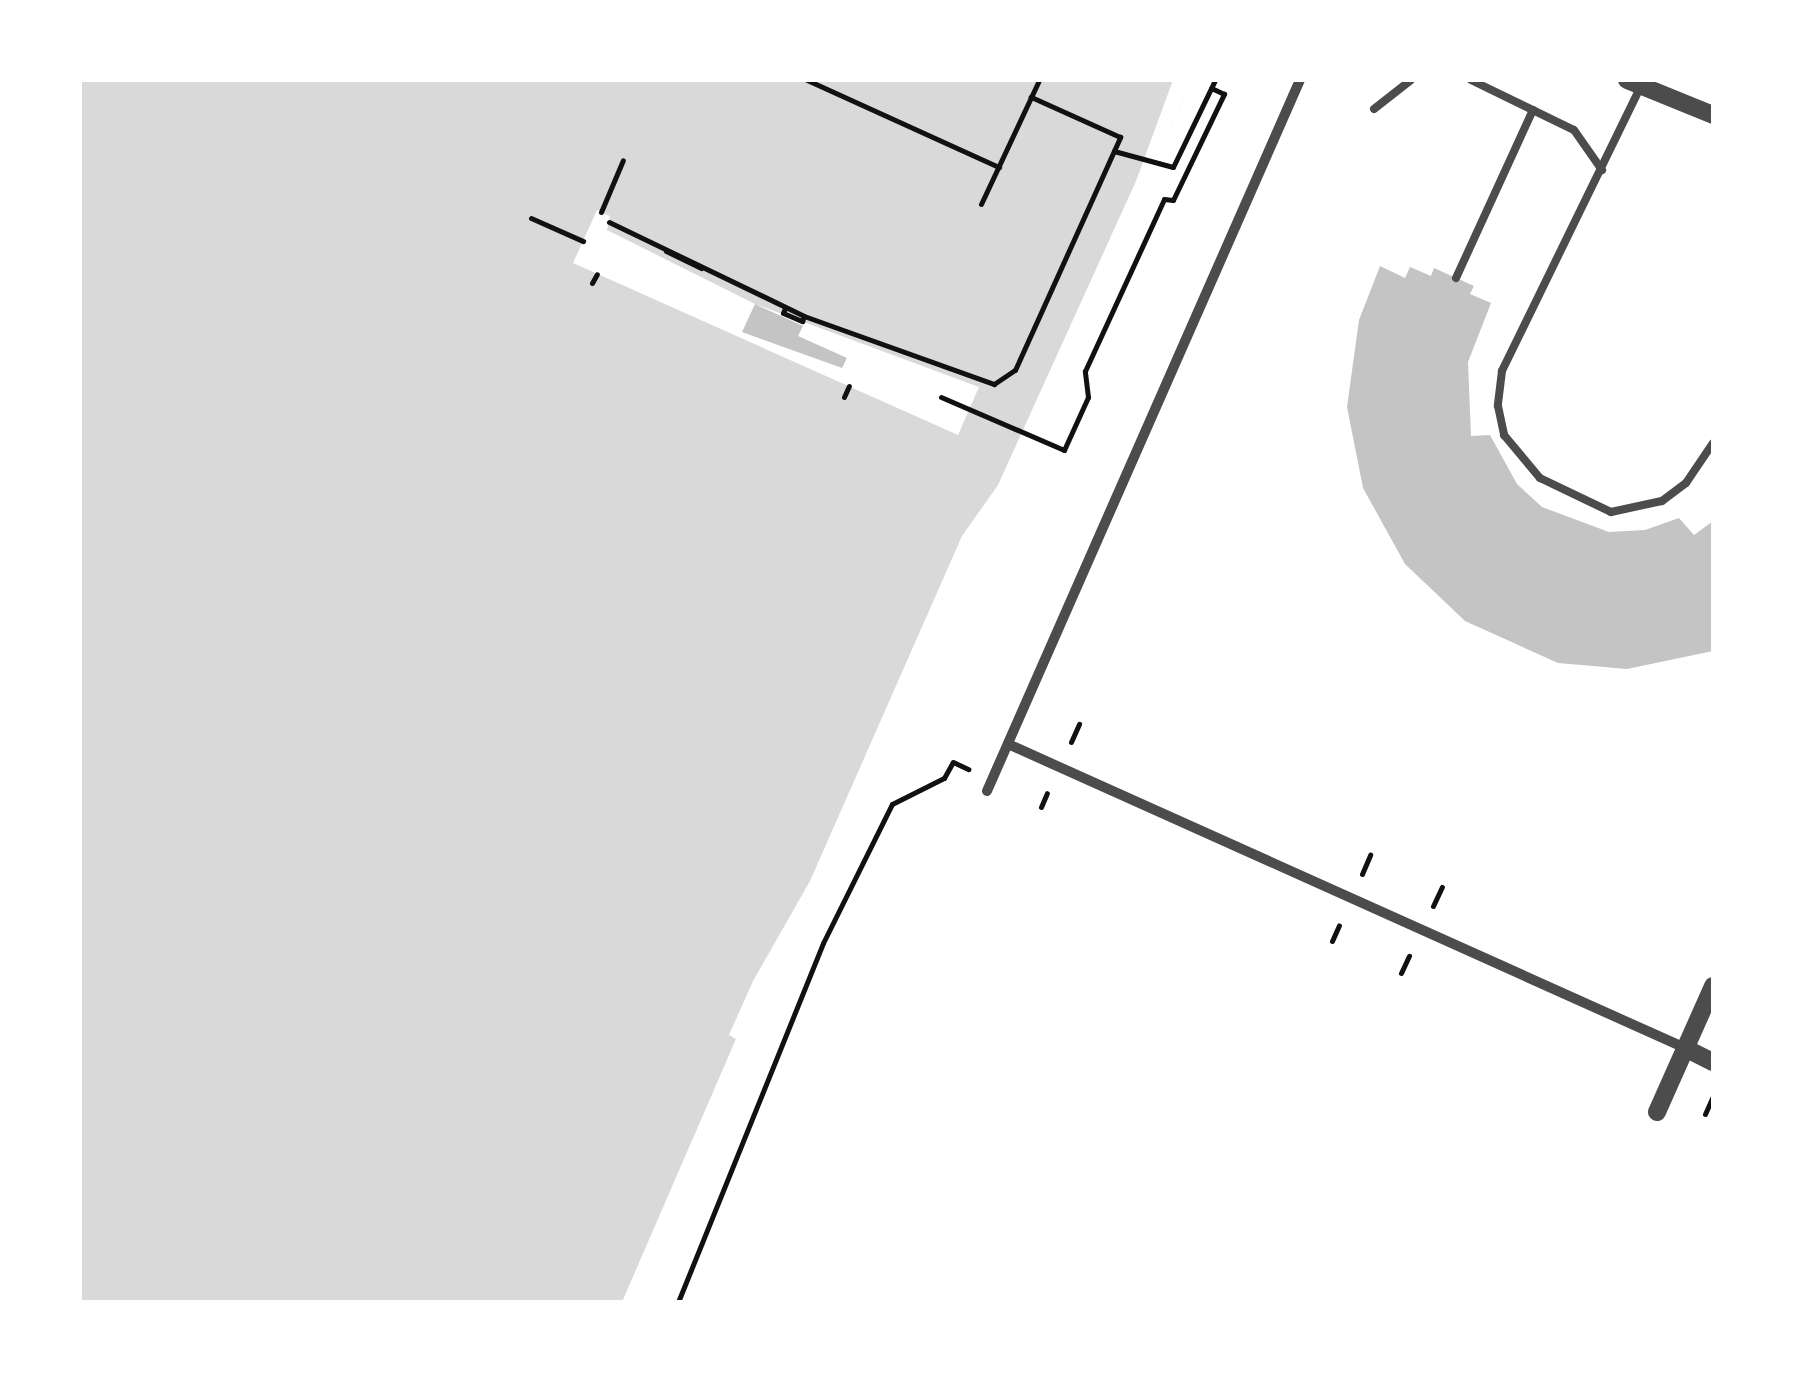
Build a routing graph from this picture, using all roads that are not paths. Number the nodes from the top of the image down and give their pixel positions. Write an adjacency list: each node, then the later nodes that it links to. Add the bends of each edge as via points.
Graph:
1 (1300, 80): 11 (street)
2 (1411, 80): 5 (lane)
3 (1471, 80): 6 (lane)
4 (1634, 83): 7 (street); 8 (lane)
5 (1374, 109)
6 (1533, 110): 8 (lane, via 1574,130); 9 (lane)
7 (1713, 115)
8 (1602, 170): 10 (lane, via 1502,372 1498,406 1504,435 1540,478 1611,512 1662,501 1686,483)
9 (1456, 278)
10 (1713, 444)
11 (1008, 744): 12 (street); 14 (street)
12 (988, 791)
13 (1713, 986): 14 (street)
14 (1686, 1048): 15 (street); 16 (street)
15 (1713, 1062)
16 (1657, 1112)

